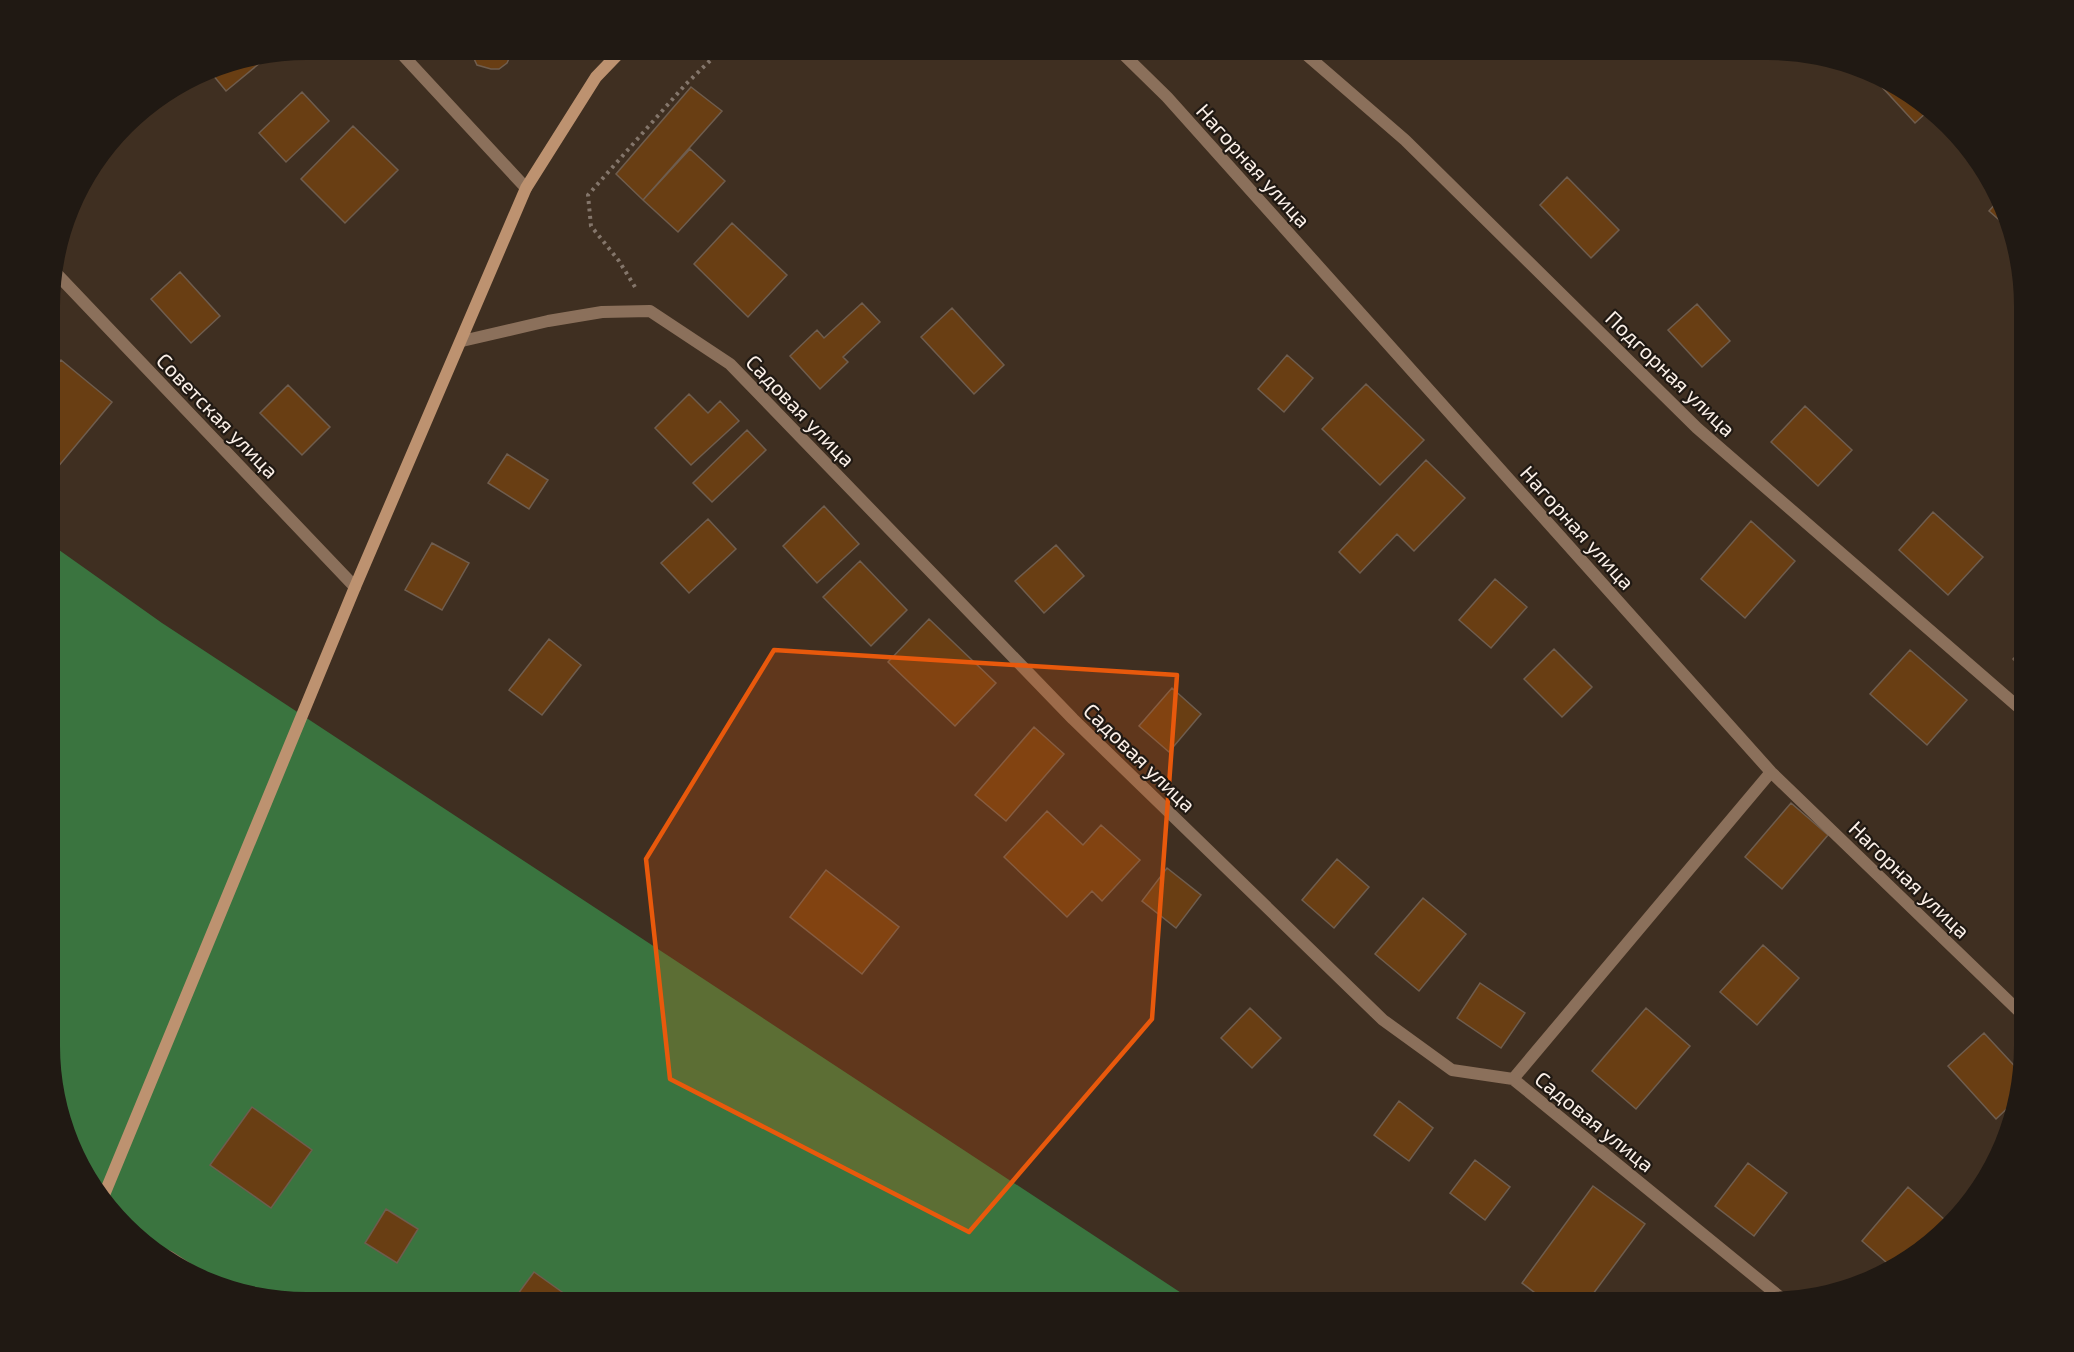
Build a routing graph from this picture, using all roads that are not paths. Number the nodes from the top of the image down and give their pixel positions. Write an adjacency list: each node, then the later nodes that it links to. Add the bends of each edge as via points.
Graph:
1 (407, 60): 5 (street)
2 (612, 60): 5 (street, via 596,77)
3 (1129, 60): 10 (street, Нагорная улица, via 1167,97)
4 (1313, 60): 9 (street, Подгорная улица, via 1405,140 1697,428)
5 (526, 188): 7 (street)
6 (62, 279): 8 (street, Советская улица)
7 (462, 341): 8 (street); 12 (street, Садовая улица, via 602,312 650,311 730,364 1073,719 1383,1020 1452,1070)
8 (356, 587): 13 (street)
9 (2014, 703)
10 (1771, 772): 11 (street, Нагорная улица); 12 (street)
11 (2014, 1006)
12 (1513, 1079): 14 (street, Садовая улица)
13 (106, 1189)
14 (1773, 1292)

